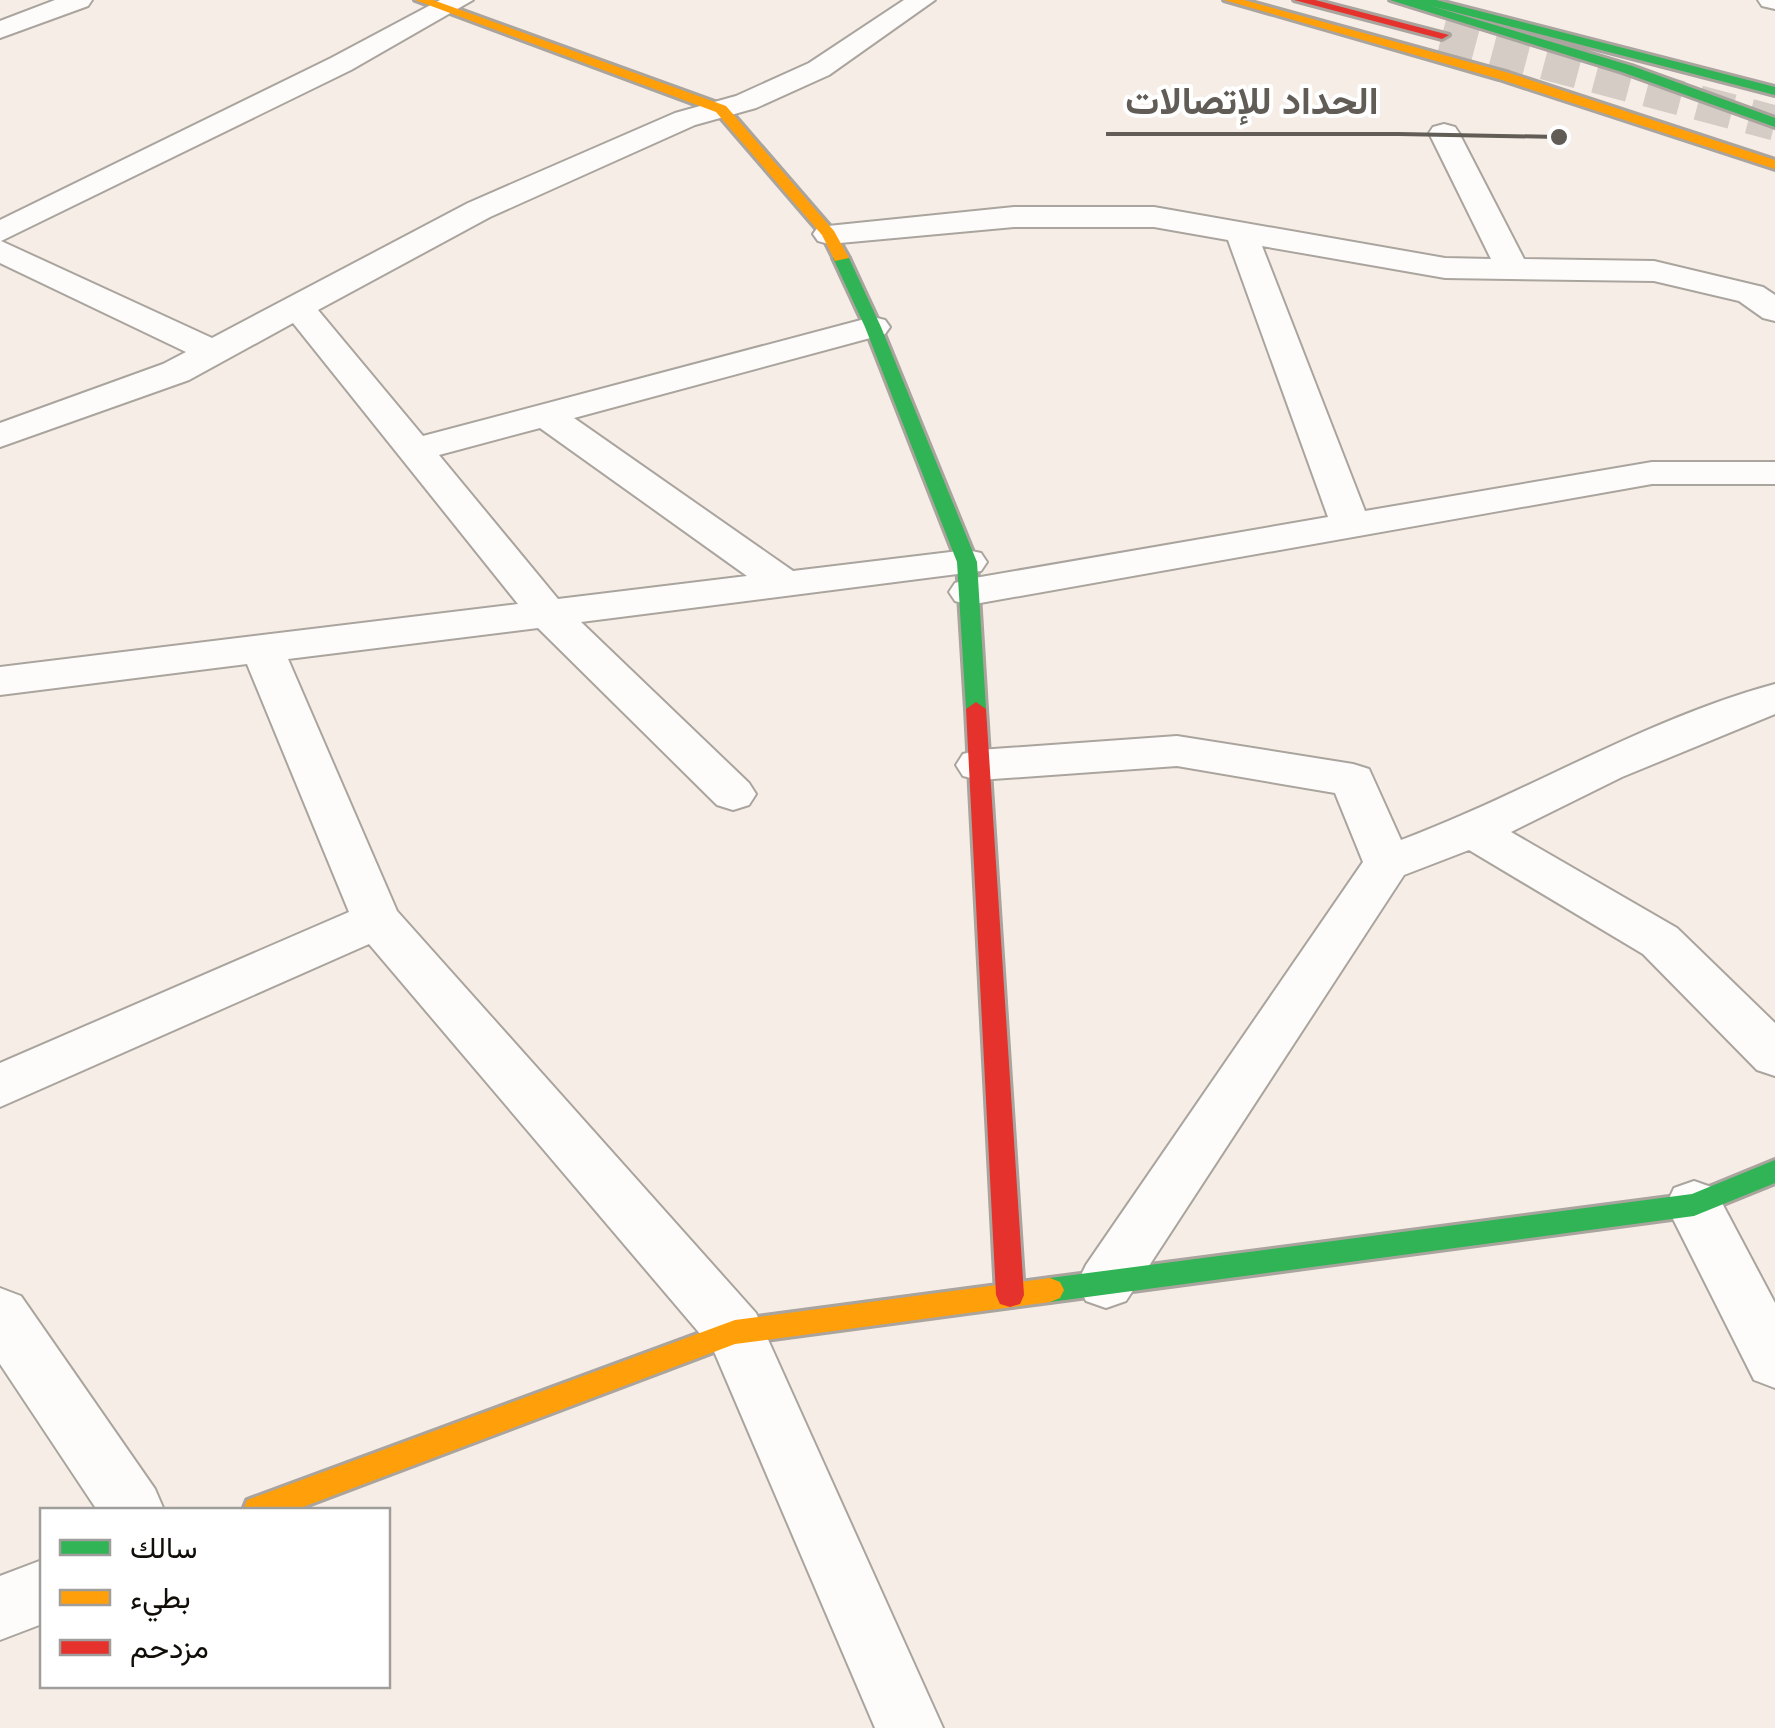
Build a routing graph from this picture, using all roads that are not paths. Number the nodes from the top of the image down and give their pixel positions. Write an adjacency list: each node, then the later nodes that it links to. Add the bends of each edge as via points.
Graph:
1 (922, 0): 11 (street, via 819,69)
2 (1230, 0): 14 (street, via 1520,80)
3 (1300, 0): 9 (street)
4 (1396, 0): 12 (street, via 1628,69)
5 (1421, 0): 10 (street)
6 (62, 2): 8 (street)
7 (442, 3): 11 (street); 15 (street, via 341,64)
8 (0, 30)
9 (1442, 35)
10 (1775, 90)
11 (720, 109): 17 (street); 20 (street, via 480,210)
12 (1775, 122)
13 (1444, 133): 19 (street)
14 (1775, 165)
15 (0, 232)
16 (1241, 232): 17 (street, via 1134,216 1014,217); 19 (street, via 1445,268); 28 (street)
17 (829, 234): 22 (street)
18 (0, 251): 23 (street)
19 (1513, 269): 21 (street, via 1654,271 1752,294)
20 (298, 306): 23 (street); 26 (street)
21 (1775, 311)
22 (873, 328): 24 (street); 29 (street)
23 (213, 352): 25 (street, via 176,372)
24 (544, 414): 26 (street); 30 (street)
25 (0, 436)
26 (415, 450): 31 (street)
27 (1775, 473): 28 (street, via 1652,474)
28 (1351, 526): 29 (street)
29 (968, 577): 30 (street); 35 (street)
30 (786, 585): 31 (street)
31 (548, 614): 32 (street); 36 (street)
32 (262, 649): 33 (street); 39 (street)
33 (0, 681)
34 (1775, 698): 37 (street, via 1606,766)
35 (979, 764): 38 (street, via 1177,751 1353,780); 45 (street)
36 (733, 794)
37 (1473, 831): 38 (street); 40 (street, via 1660,941)
38 (1387, 863): 44 (street)
39 (376, 920): 41 (street); 47 (street)
40 (1775, 1055)
41 (0, 1086)
42 (1775, 1171): 43 (street)
43 (1694, 1206): 44 (street); 48 (street)
44 (1106, 1283): 45 (street)
45 (1010, 1296): 47 (street)
46 (0, 1314): 49 (street)
47 (735, 1332): 50 (street); 53 (street)
48 (1775, 1361)
49 (132, 1508)
50 (263, 1508)
51 (40, 1593): 52 (street)
52 (0, 1608)
53 (908, 1728)

